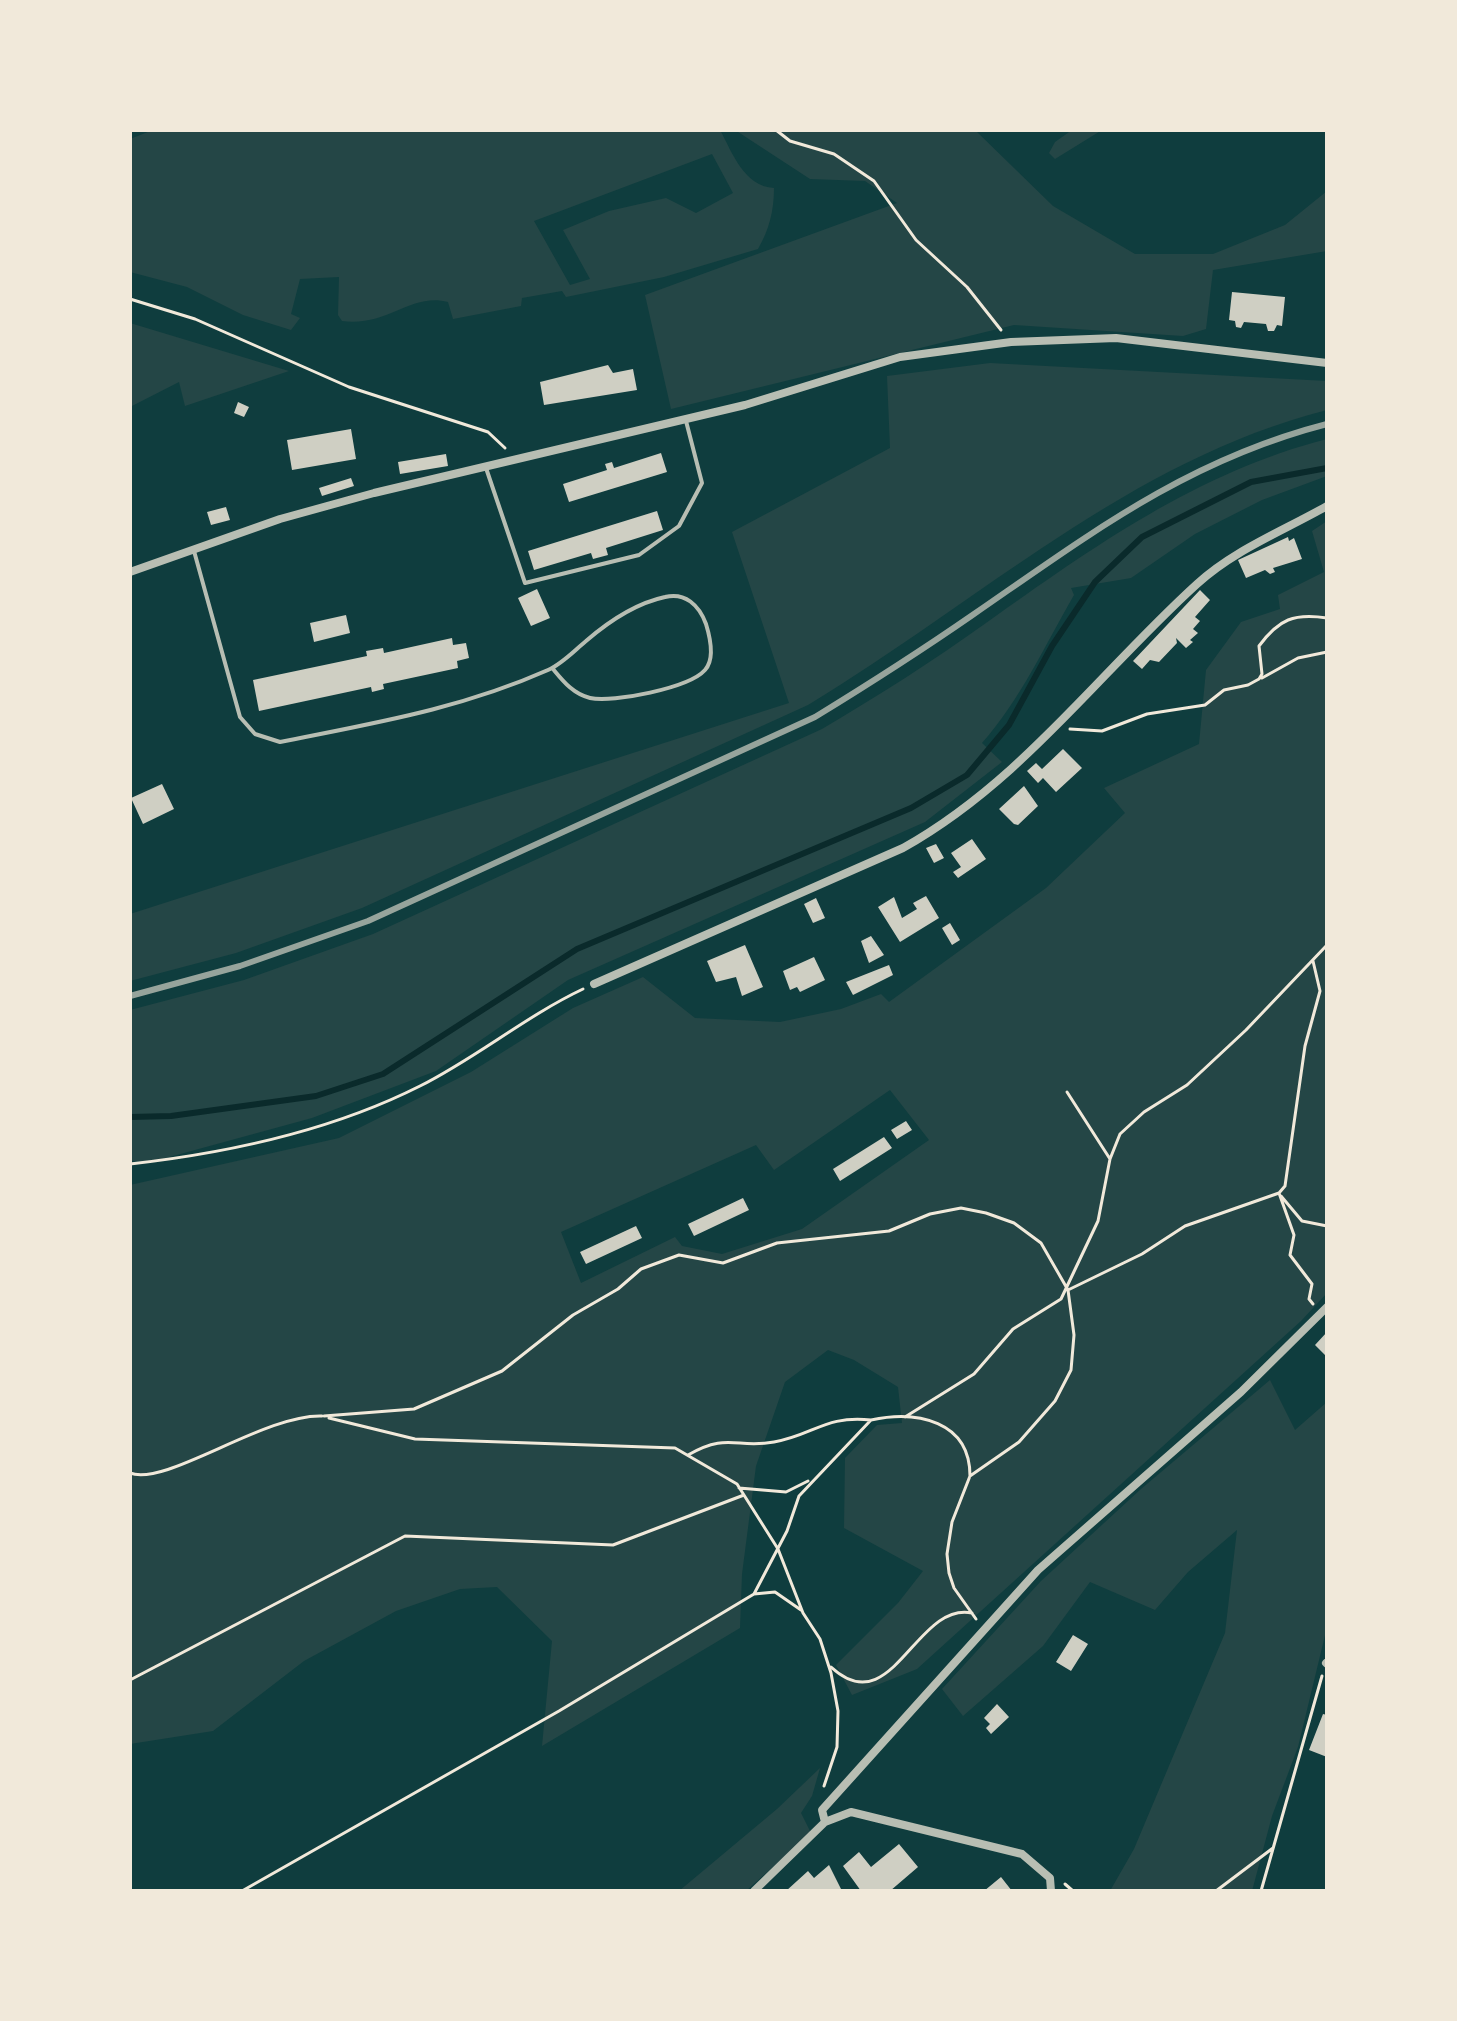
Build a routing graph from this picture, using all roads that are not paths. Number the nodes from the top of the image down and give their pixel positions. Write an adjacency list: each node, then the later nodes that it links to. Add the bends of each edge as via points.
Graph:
1 (1327, 363): 2 (street, via 1116,338 1011,342 900,357)
2 (685, 419): 3 (street); 3 (lane, via 702,483 679,526 639,555 525,583)
3 (486, 468): 5 (street, via 347,500)
4 (1327, 506): 8 (street, via 1229,558 1197,584 1001,780 939,828)
5 (193, 549): 6 (street); 7 (lane, via 240,717 255,734 280,742 459,705)
6 (130, 572)
7 (553, 669): 7 (lane, via 623,615 663,597 679,595 694,603 705,622 711,654 707,668 693,679 617,700 588,698 568,687)
8 (594, 984)
9 (1327, 1307): 10 (street, via 1176,1451 1038,1570 822,1810)
10 (825, 1822): 11 (street); 12 (street, via 851,1812 1022,1854 1050,1878)
11 (754, 1891)
12 (1051, 1891)

